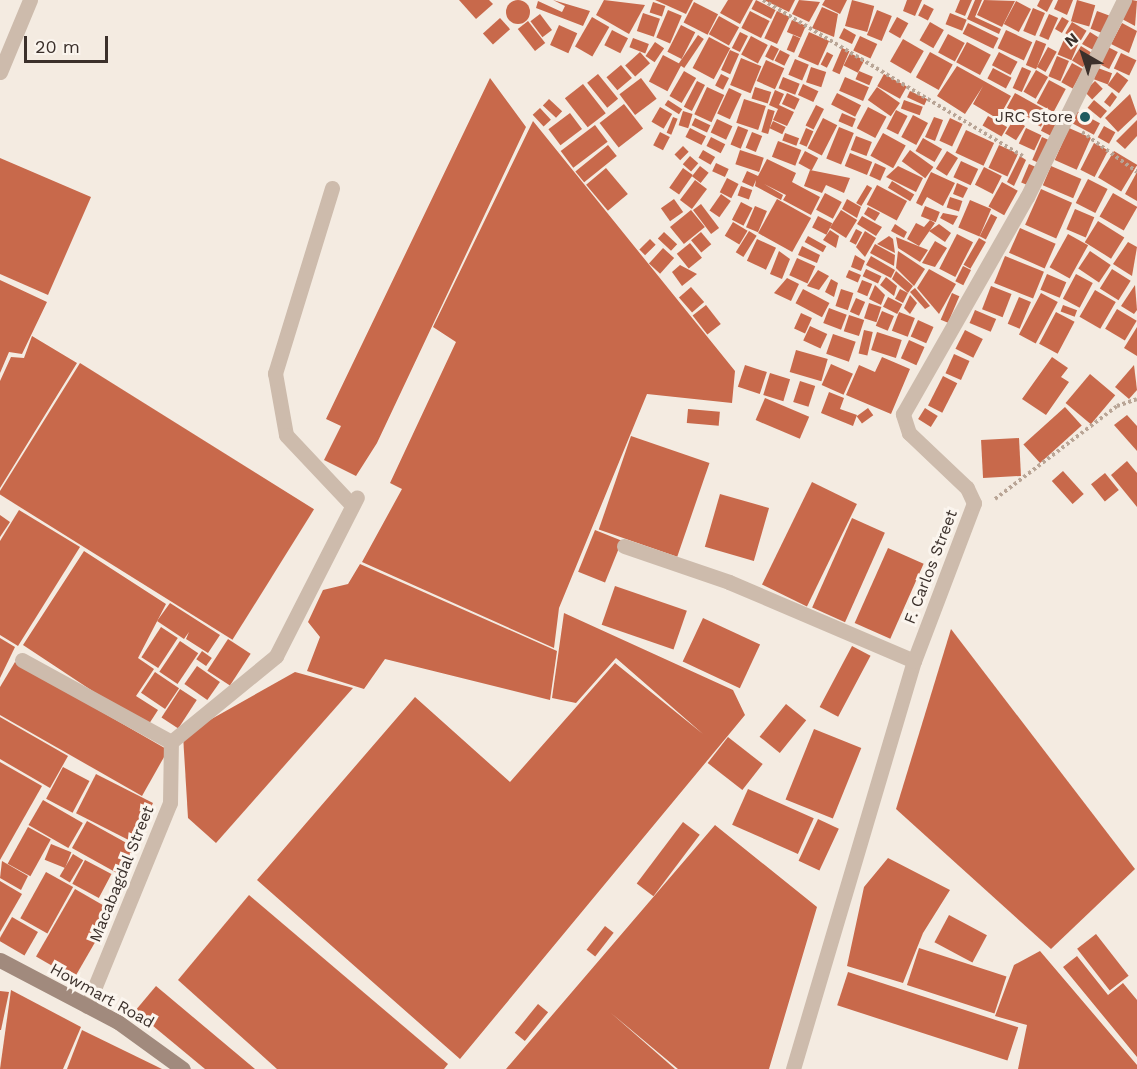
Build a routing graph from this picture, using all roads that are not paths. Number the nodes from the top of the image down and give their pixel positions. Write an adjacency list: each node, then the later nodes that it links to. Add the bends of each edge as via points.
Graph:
1 (30, 0): 3 (street)
2 (1124, 0): 7 (street, F. Carlos Street, via 1041,167 903,414 909,433 968,488 974,503)
3 (0, 72)
4 (332, 188): 8 (street, via 275,373 286,435 355,501 276,656)
5 (624, 546): 7 (street, via 729,582)
6 (22, 660): 8 (street)
7 (914, 661): 12 (street, F. Carlos Street)
8 (171, 742): 10 (street, Macabagdal Street, via 170,803)
9 (0, 960): 10 (street, Howmart Road)
10 (87, 1006): 11 (street, Howmart Road)
11 (183, 1069)
12 (793, 1069)

